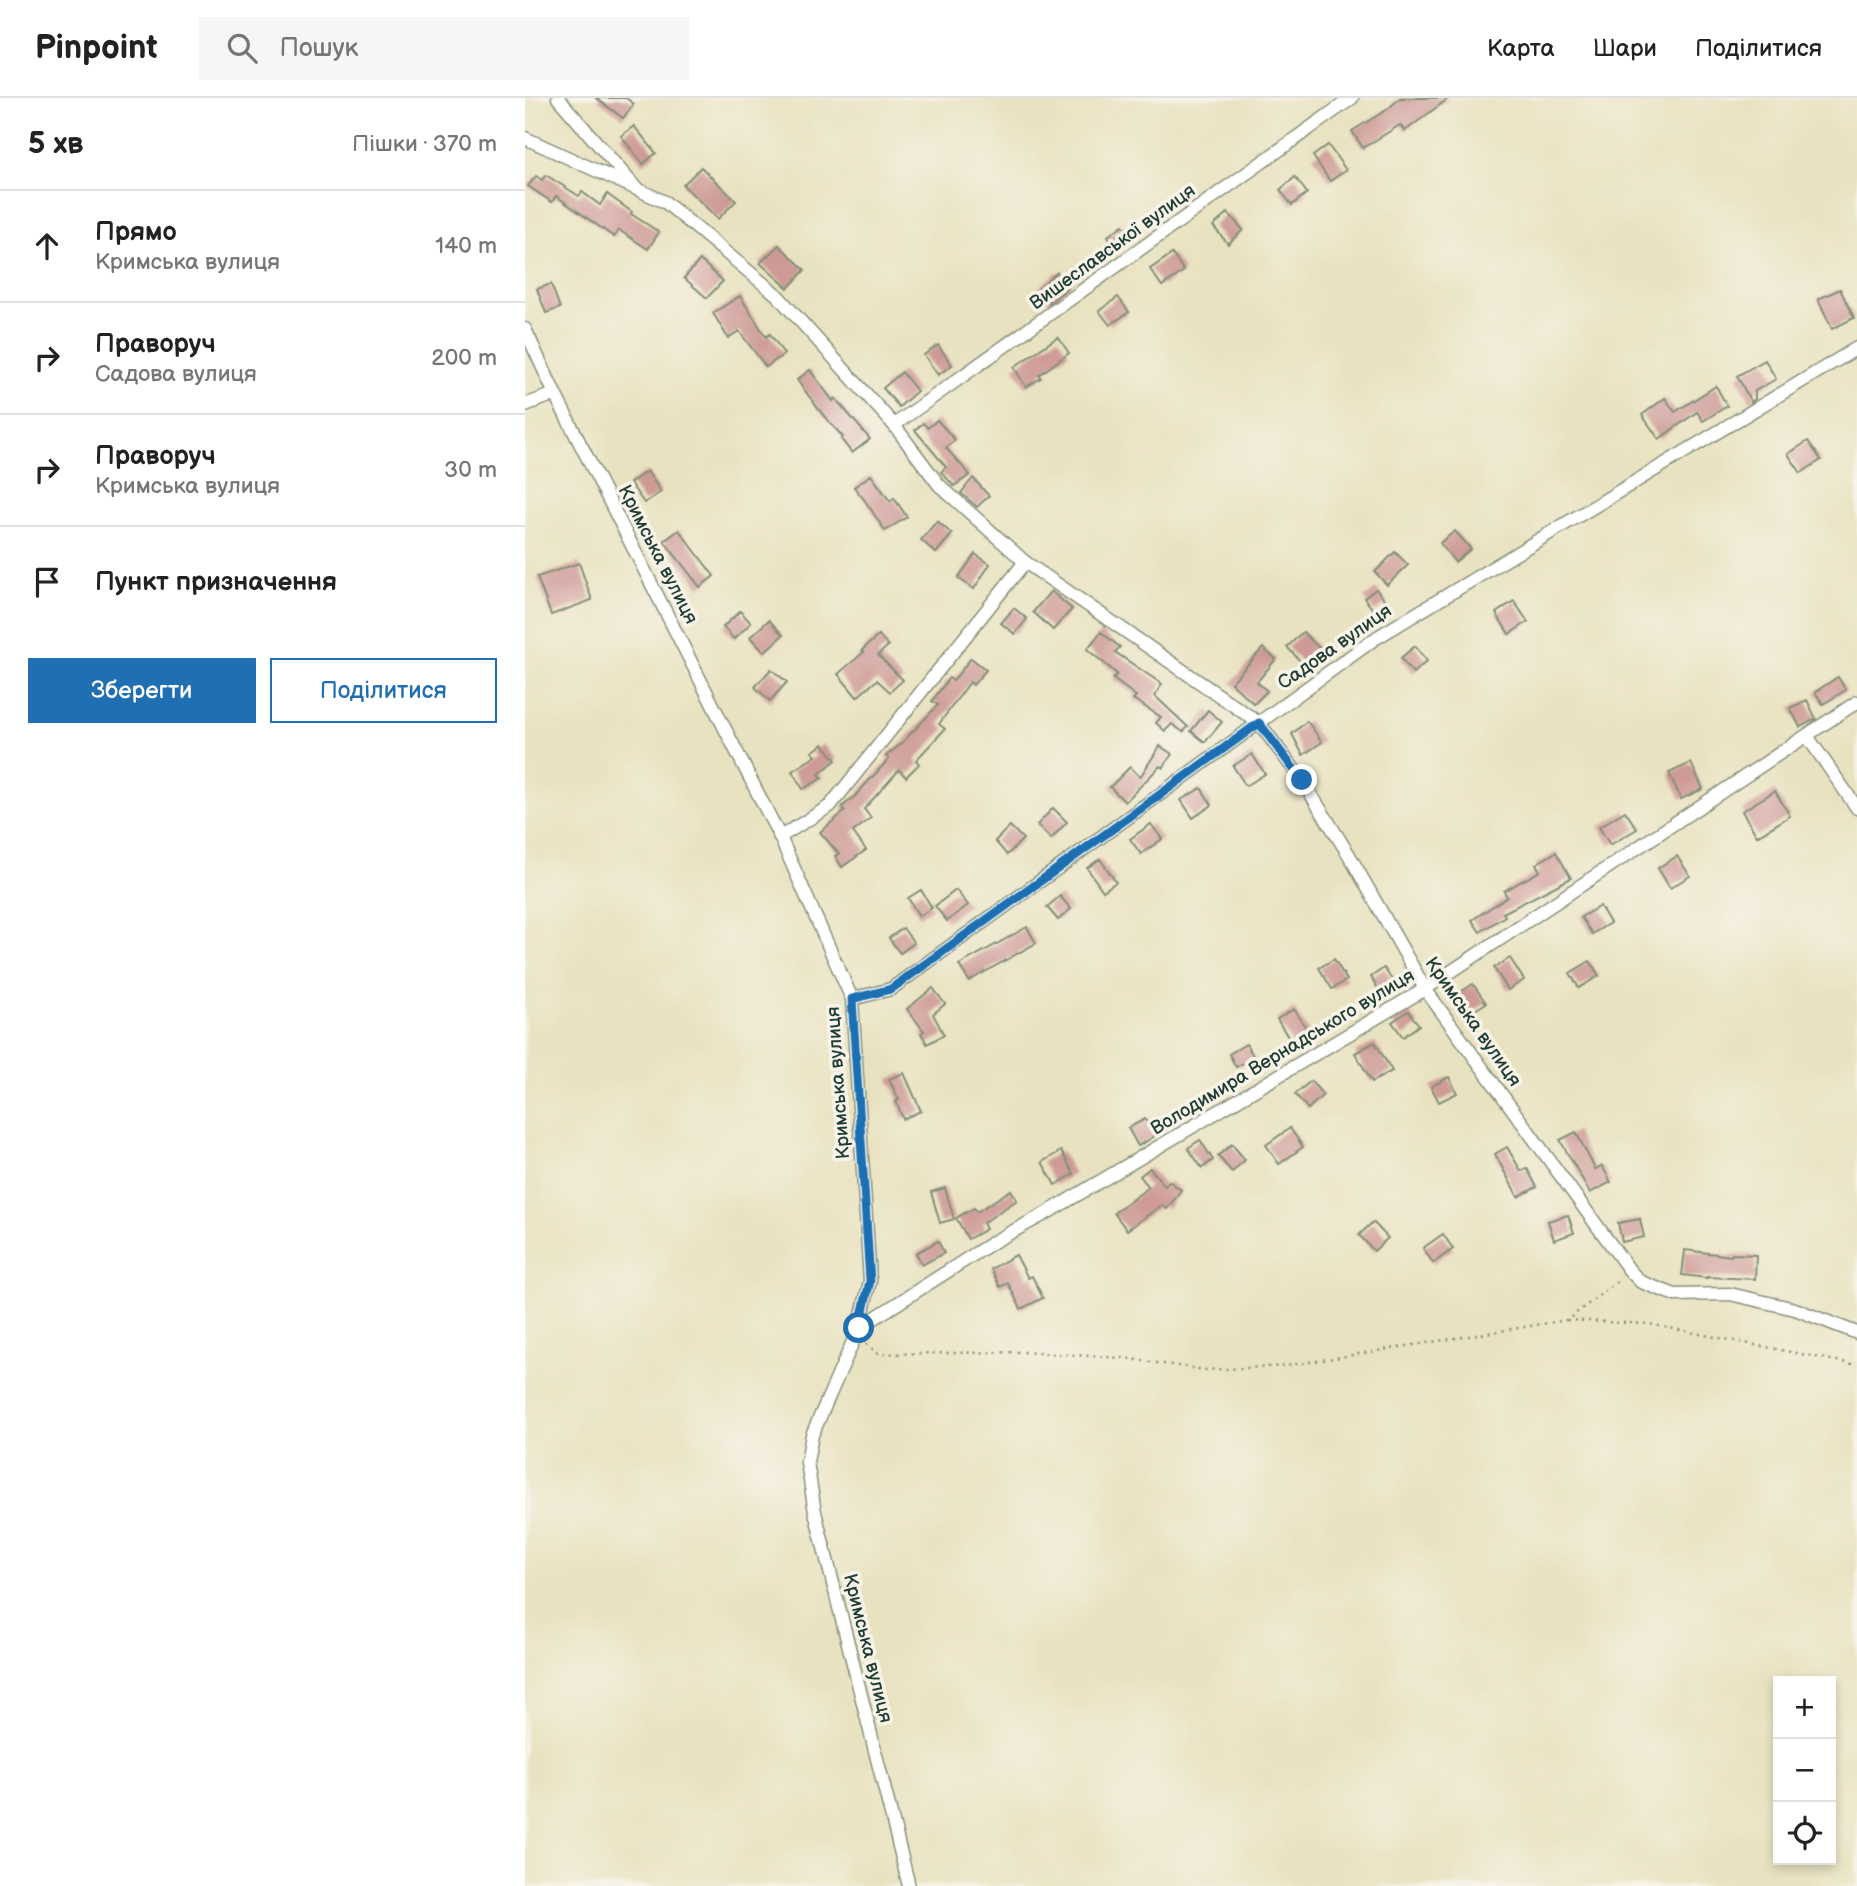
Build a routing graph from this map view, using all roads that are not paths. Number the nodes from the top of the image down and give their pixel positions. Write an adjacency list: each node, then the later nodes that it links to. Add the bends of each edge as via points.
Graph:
1 (558, 98): 4 (street)
2 (1352, 98): 9 (street, Вишеславської вулиця)
3 (525, 138): 4 (street, Кримська вулиця)
4 (637, 189): 9 (street, Кримська вулиця, via 665,202 776,295)
5 (525, 329): 7 (street, Кримська вулиця)
6 (1857, 348): 12 (street, Садова вулиця, via 1376,638)
7 (555, 394): 8 (street); 15 (street, Кримська вулиця)
8 (525, 405)
9 (894, 425): 10 (street, Кримська вулиця, via 939,485)
10 (1025, 562): 12 (street, Кримська вулиця); 15 (street, via 830,806)
11 (1857, 702): 13 (street, Володимира Вернадського вулиця)
12 (1259, 723): 16 (street, Кримська вулиця, via 1342,844); 17 (street, Садова вулиця, via 891,989)
13 (1807, 736): 14 (street); 16 (street, Володимира Вернадського вулиця)
14 (1857, 808)
15 (780, 837): 17 (street, Кримська вулиця)
16 (1425, 989): 18 (street, Володимира Вернадського вулиця, via 995,1241); 19 (street, Кримська вулиця, via 1641,1282 1675,1295 1730,1294 1795,1309)
17 (852, 999): 18 (street, Кримська вулиця, via 870,1281)
18 (859, 1328): 20 (street, Кримська вулиця, via 812,1435 807,1462 815,1512)
19 (1857, 1333)
20 (909, 1886)

